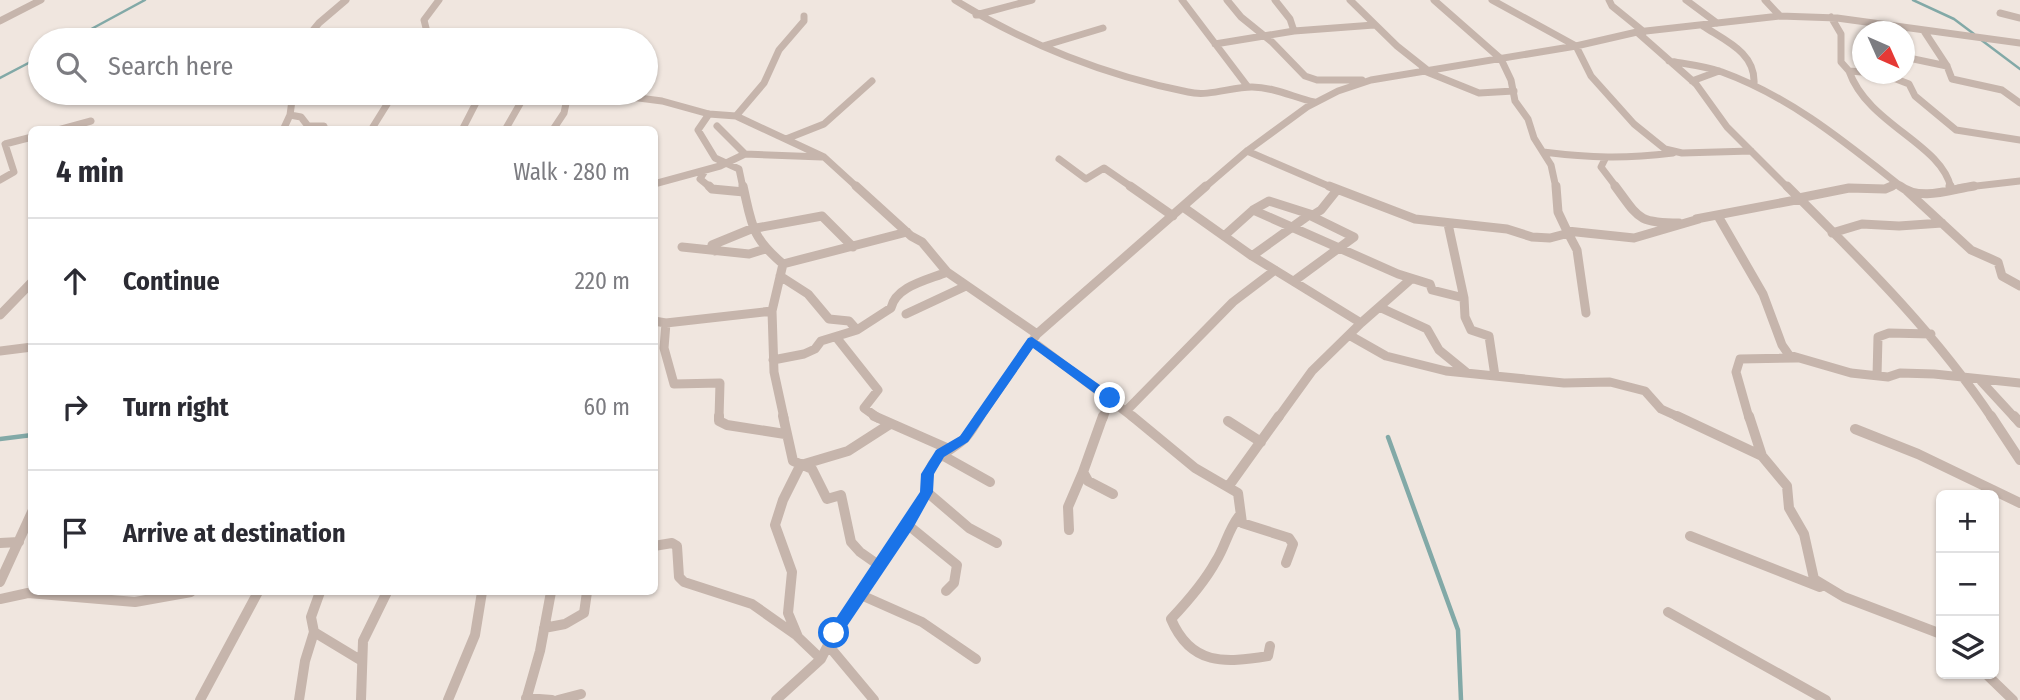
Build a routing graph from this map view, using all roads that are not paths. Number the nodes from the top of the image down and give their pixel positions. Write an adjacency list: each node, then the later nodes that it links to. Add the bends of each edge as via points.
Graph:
1 (41, 0): 21 (street)
2 (346, 0): 25 (street)
3 (439, 0): 26 (street, via 424,20)
4 (956, 0): 16 (street)
5 (1032, 0): 16 (street)
6 (1182, 0): 33 (street)
7 (1227, 0): 31 (street)
8 (1275, 0): 28 (street)
9 (1350, 0): 23 (street)
10 (1434, 0): 36 (street)
11 (1492, 0): 35 (street)
12 (1609, 0): 30 (street)
13 (1686, 0): 22 (street)
14 (1765, 0): 18 (street)
15 (2000, 13): 20 (street)
16 (976, 15): 34 (street)
17 (804, 16): 62 (street, via 770,65 764,83)
18 (1780, 16): 19 (street); 22 (street)
19 (1831, 17): 29 (street); 42 (street, via 1841,34 1841,62)
20 (2020, 18)
21 (0, 21)
22 (1717, 23): 24 (street)
23 (1374, 24): 28 (street); 40 (street)
24 (1703, 26): 30 (street); 47 (street, via 1742,51 1752,63)
25 (317, 28)
26 (426, 28)
27 (1103, 28): 34 (street)
28 (1293, 31): 31 (street)
29 (1924, 31): 32 (street); 39 (street)
30 (1640, 32): 35 (street); 38 (street)
31 (1264, 35): 33 (street); 44 (street, via 1304,76)
32 (2020, 43)
33 (1215, 44): 49 (street)
34 (1044, 46): 49 (street, via 1100,68 1191,93)
35 (1576, 46): 36 (street); 80 (street, via 1591,76 1634,124)
36 (1501, 59): 40 (street); 50 (street)
37 (1915, 59): 39 (street)
38 (1667, 60): 41 (street); 46 (street)
39 (1947, 66): 53 (street, via 1956,82 2002,90)
40 (1424, 70): 44 (street); 50 (street, via 1479,93)
41 (1719, 71): 46 (street); 47 (street)
42 (1849, 71): 43 (street); 91 (street, via 1880,116 1934,160 1951,180)
43 (1852, 71)
44 (1371, 80): 52 (street)
45 (872, 81): 74 (street, via 824,124)
46 (1692, 81): 78 (street)
47 (1754, 84): 90 (street, via 1817,121)
48 (1909, 84): 75 (street, via 1915,96 1956,130)
49 (1248, 87): 52 (street, via 1273,89)
50 (1514, 91): 79 (street)
51 (658, 102): 59 (street)
52 (1314, 102): 77 (street)
53 (2020, 103)
54 (291, 105): 61 (street)
55 (387, 105): 67 (street)
56 (475, 105): 68 (street)
57 (519, 105): 69 (street)
58 (566, 105): 70 (street)
59 (709, 114): 60 (street); 72 (street, via 698,130)
60 (724, 114): 62 (street); 71 (street)
61 (290, 115): 65 (street); 66 (street, via 301,117)
62 (736, 116): 74 (street)
63 (91, 121): 64 (street)
64 (73, 126)
65 (285, 126)
66 (308, 126)
67 (373, 126)
68 (464, 126)
69 (507, 126)
70 (555, 126)
71 (717, 126): 72 (street); 81 (street)
72 (702, 135): 85 (street)
73 (28, 137): 76 (street)
74 (786, 139): 82 (street)
75 (2020, 140)
76 (3, 144): 87 (street, via 14,172)
77 (1247, 151): 92 (street); 96 (street)
78 (1751, 151): 80 (street); 95 (street)
79 (1543, 152): 84 (street); 107 (street, via 1551,164 1558,212)
80 (1674, 153): 84 (street)
81 (745, 154): 82 (street); 85 (street)
82 (824, 157): 106 (street)
83 (1059, 159): 99 (street, via 1086,179 1104,168)
84 (1605, 159): 101 (street, via 1601,167 1640,219 1682,223)
85 (723, 164): 86 (street); 94 (street, via 733,164)
86 (706, 170): 89 (street); 94 (street, via 700,179 709,187)
87 (0, 180)
88 (2020, 181): 91 (street)
89 (658, 183)
90 (1896, 185): 93 (street); 95 (street)
91 (1951, 189): 93 (street, via 1923,194)
92 (1337, 190): 98 (street, via 1321,210); 103 (street, via 1415,219)
93 (1905, 190): 102 (street)
94 (744, 192): 105 (street)
95 (1800, 198): 100 (street); 108 (street)
96 (1183, 207): 99 (street); 109 (street)
97 (1253, 210): 98 (street, via 1269,201); 104 (street); 109 (street)
98 (1309, 215): 104 (street); 110 (street, via 1354,237)
99 (1173, 216): 138 (street)
100 (1718, 216): 101 (street); 141 (street, via 1763,294 1782,345)
101 (1699, 219): 107 (street, via 1634,238)
102 (1942, 223): 108 (street, via 1862,224); 124 (street, via 1971,250 1998,262 2002,276)
103 (1448, 225): 107 (street, via 1507,229 1532,237); 125 (street)
104 (1293, 226): 110 (street); 115 (street)
105 (752, 229): 112 (street, via 822,216); 113 (street); 114 (street, via 718,241 712,245)
106 (907, 232): 112 (street); 118 (street, via 922,242)
107 (1568, 232): 128 (street, via 1577,250)
108 (1832, 233): 135 (street)
109 (1224, 236): 115 (street)
110 (1340, 246): 120 (street); 121 (street)
111 (682, 247): 114 (street)
112 (853, 247): 116 (street)
113 (765, 249): 114 (street, via 749,254); 116 (street)
114 (715, 251)
115 (1252, 256): 117 (street)
116 (783, 264): 119 (street)
117 (1275, 270): 121 (street); 150 (street, via 1233,302)
118 (947, 272): 123 (street); 134 (street, via 906,289 893,299 891,308)
119 (779, 276): 127 (street); 134 (street, via 822,306 829,318 849,321)
120 (1411, 279): 125 (street); 126 (street)
121 (1294, 281): 133 (street)
122 (28, 286): 130 (street)
123 (966, 286): 129 (street); 138 (street)
124 (2020, 286)
125 (1464, 298): 144 (street, via 1471,330 1489,337)
126 (1379, 307): 133 (street); 143 (street, via 1427,329 1440,350)
127 (772, 311): 132 (street); 142 (street)
128 (1586, 313)
129 (906, 314)
130 (0, 315)
131 (658, 322): 132 (street)
132 (666, 323): 155 (street, via 661,338 674,384 720,383 719,421)
133 (1361, 323): 136 (street)
134 (857, 330): 137 (street)
135 (1931, 334): 145 (street, via 1878,337); 146 (street)
136 (1349, 335): 143 (street, via 1386,356); 156 (street, via 1311,371)
137 (836, 337): 142 (street, via 821,341 804,354); 153 (street, via 878,390 864,408)
138 (1034, 338): 149 (street); 157 (street, via 964,439)
139 (28, 348): 140 (street)
140 (0, 351)
141 (1797, 358): 145 (street); 158 (street, via 1752,357 1740,359 1736,365)
142 (773, 360): 155 (street)
143 (1468, 373): 144 (street)
144 (1495, 376): 158 (street, via 1611,382 1645,391 1661,409)
145 (1877, 376): 146 (street)
146 (1965, 376): 147 (street); 159 (street)
147 (1980, 380): 148 (street); 152 (street)
148 (2020, 383)
149 (1110, 398): 150 (street); 161 (street)
150 (1126, 411): 163 (street, via 1195,468)
151 (1228, 421): 156 (street)
152 (2020, 423)
153 (890, 424): 157 (street); 160 (street, via 849,452)
154 (1855, 429): 166 (street, via 1884,437)
155 (785, 434): 160 (street, via 789,435 793,461)
156 (1261, 442): 163 (street)
157 (945, 451): 162 (street); 164 (street, via 928,474)
158 (1762, 456): 190 (street, via 1787,486 1789,508 1804,534 1814,579)
159 (2020, 460)
160 (800, 466): 177 (street, via 812,469 827,499 841,495 856,551); 196 (street, via 775,525 792,572 788,613)
161 (1083, 472): 165 (street, via 1088,481); 170 (street, via 1071,494 1066,518)
162 (989, 482)
163 (1228, 487): 167 (street, via 1242,500)
164 (927, 492): 169 (street); 174 (street, via 969,528)
165 (1113, 495)
166 (2020, 503)
167 (1239, 516): 176 (street, via 1253,528 1289,538 1293,544); 198 (street, via 1218,559 1171,619 1199,657 1208,660 1233,662 1268,656)
168 (28, 521): 172 (street)
169 (908, 525): 177 (street); 179 (street, via 957,565 954,583)
170 (1069, 530)
171 (1690, 536): 190 (street)
172 (19, 541): 173 (street); 178 (street)
173 (0, 543)
174 (997, 543)
175 (658, 545): 196 (street, via 677,545 679,577 684,582 752,604)
176 (1286, 563)
177 (880, 566): 189 (street)
178 (0, 582)
179 (946, 591)
180 (28, 593): 191 (street)
181 (52, 595): 182 (street, via 135,602)
182 (174, 595)
183 (256, 595): 205 (street)
184 (319, 595): 194 (street, via 311,617)
185 (386, 595): 201 (street, via 363,641)
186 (482, 595): 208 (street, via 475,635)
187 (550, 595): 193 (street)
188 (587, 595): 193 (street, via 584,613 577,619)
189 (862, 595): 197 (street); 200 (street, via 905,613 958,643)
190 (1844, 597): 195 (street)
191 (0, 599)
192 (1668, 612): 213 (street)
193 (544, 628): 204 (street)
194 (314, 632): 201 (street); 206 (street)
195 (1936, 632)
196 (798, 636): 199 (street)
197 (828, 645): 199 (street); 212 (street)
198 (1270, 646)
199 (821, 659): 211 (street)
200 (976, 659)
201 (362, 661): 207 (street)
202 (1991, 679): 214 (street)
203 (581, 694): 210 (street)
204 (526, 699): 209 (street)
205 (200, 700)
206 (299, 700)
207 (361, 700)
208 (448, 700)
209 (552, 700)
210 (558, 700)
211 (776, 700)
212 (874, 700)
213 (1826, 700)
214 (2013, 700)

